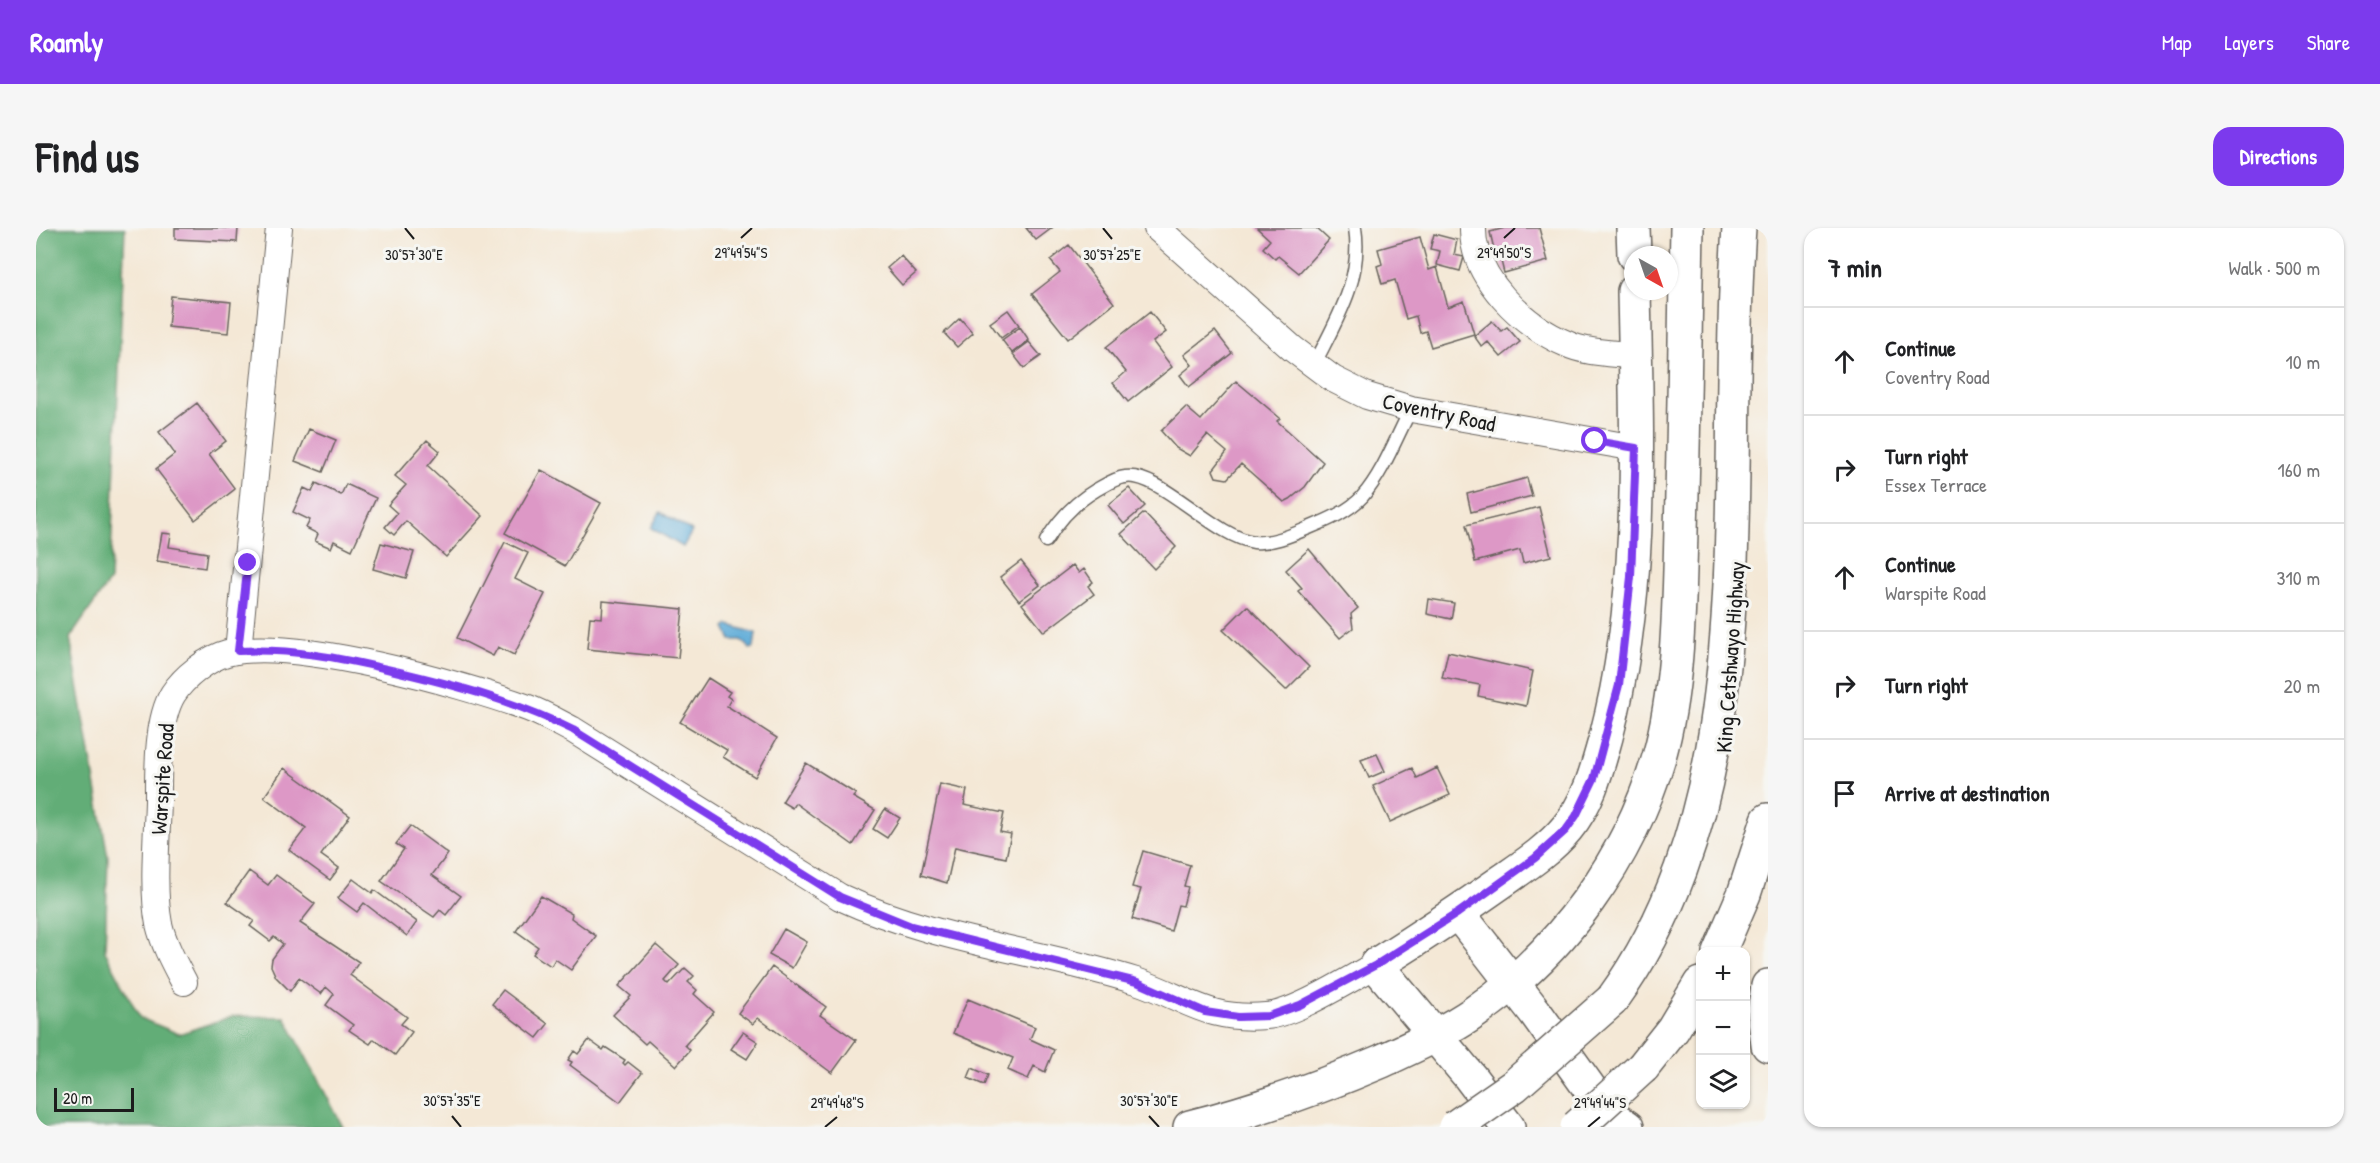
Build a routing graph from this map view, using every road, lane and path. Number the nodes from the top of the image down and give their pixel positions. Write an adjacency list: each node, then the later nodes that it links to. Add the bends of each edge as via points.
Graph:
1 (279, 228): 15 (street)
2 (1157, 228): 11 (street, Coventry Road)
3 (1355, 228): 11 (lane, via 1358,257 1348,297)
4 (1473, 228): 10 (street, via 1484,267 1508,306 1535,327 1569,345)
5 (1633, 228): 8 (main road)
6 (1687, 228): 21 (main road, via 1679,591 1670,702 1659,755 1642,808 1617,861 1564,930)
7 (1739, 228): 28 (main road, King Cetshwayo Highway, bridge, via 1738,576 1729,727 1699,849 1658,937 1612,1000 1514,1086)
8 (1634, 246)
9 (1634, 300): 10 (main road)
10 (1635, 356): 13 (main road)
11 (1314, 365): 12 (street, Coventry Road, via 1367,396)
12 (1411, 409): 13 (street, Coventry Road); 14 (lane, via 1361,498 1332,518 1283,538 1254,542 1216,527 1153,485 1125,476 1086,496 1066,513)
13 (1636, 448): 17 (main road, via 1631,577 1619,685 1594,779 1566,830 1535,858)
14 (1046, 541)
15 (238, 651): 19 (street, Warspite Road, via 269,649 343,659 459,686 530,709 573,730 840,897 874,913 911,926 1137,982 1205,1012 1269,1016 1300,1005); 20 (street, Warspite Road, via 216,658 194,672 173,694 164,721 158,773 159,922 168,952)
16 (1768, 820): 18 (main road, via 1744,894)
17 (1458, 913): 19 (main road); 21 (main road)
18 (1721, 947)
19 (1376, 965): 24 (main road)
20 (184, 982)
21 (1512, 982): 24 (main road); 26 (main road)
22 (1768, 986): 25 (main road, via 1764,1012)
23 (1696, 992): 30 (main road, bridge, via 1643,1067)
24 (1434, 1037): 27 (main road, via 1316,1090); 29 (main road)
25 (1768, 1045)
26 (1615, 1123)
27 (1190, 1127)
28 (1455, 1127)
29 (1508, 1127)
30 (1577, 1127)

